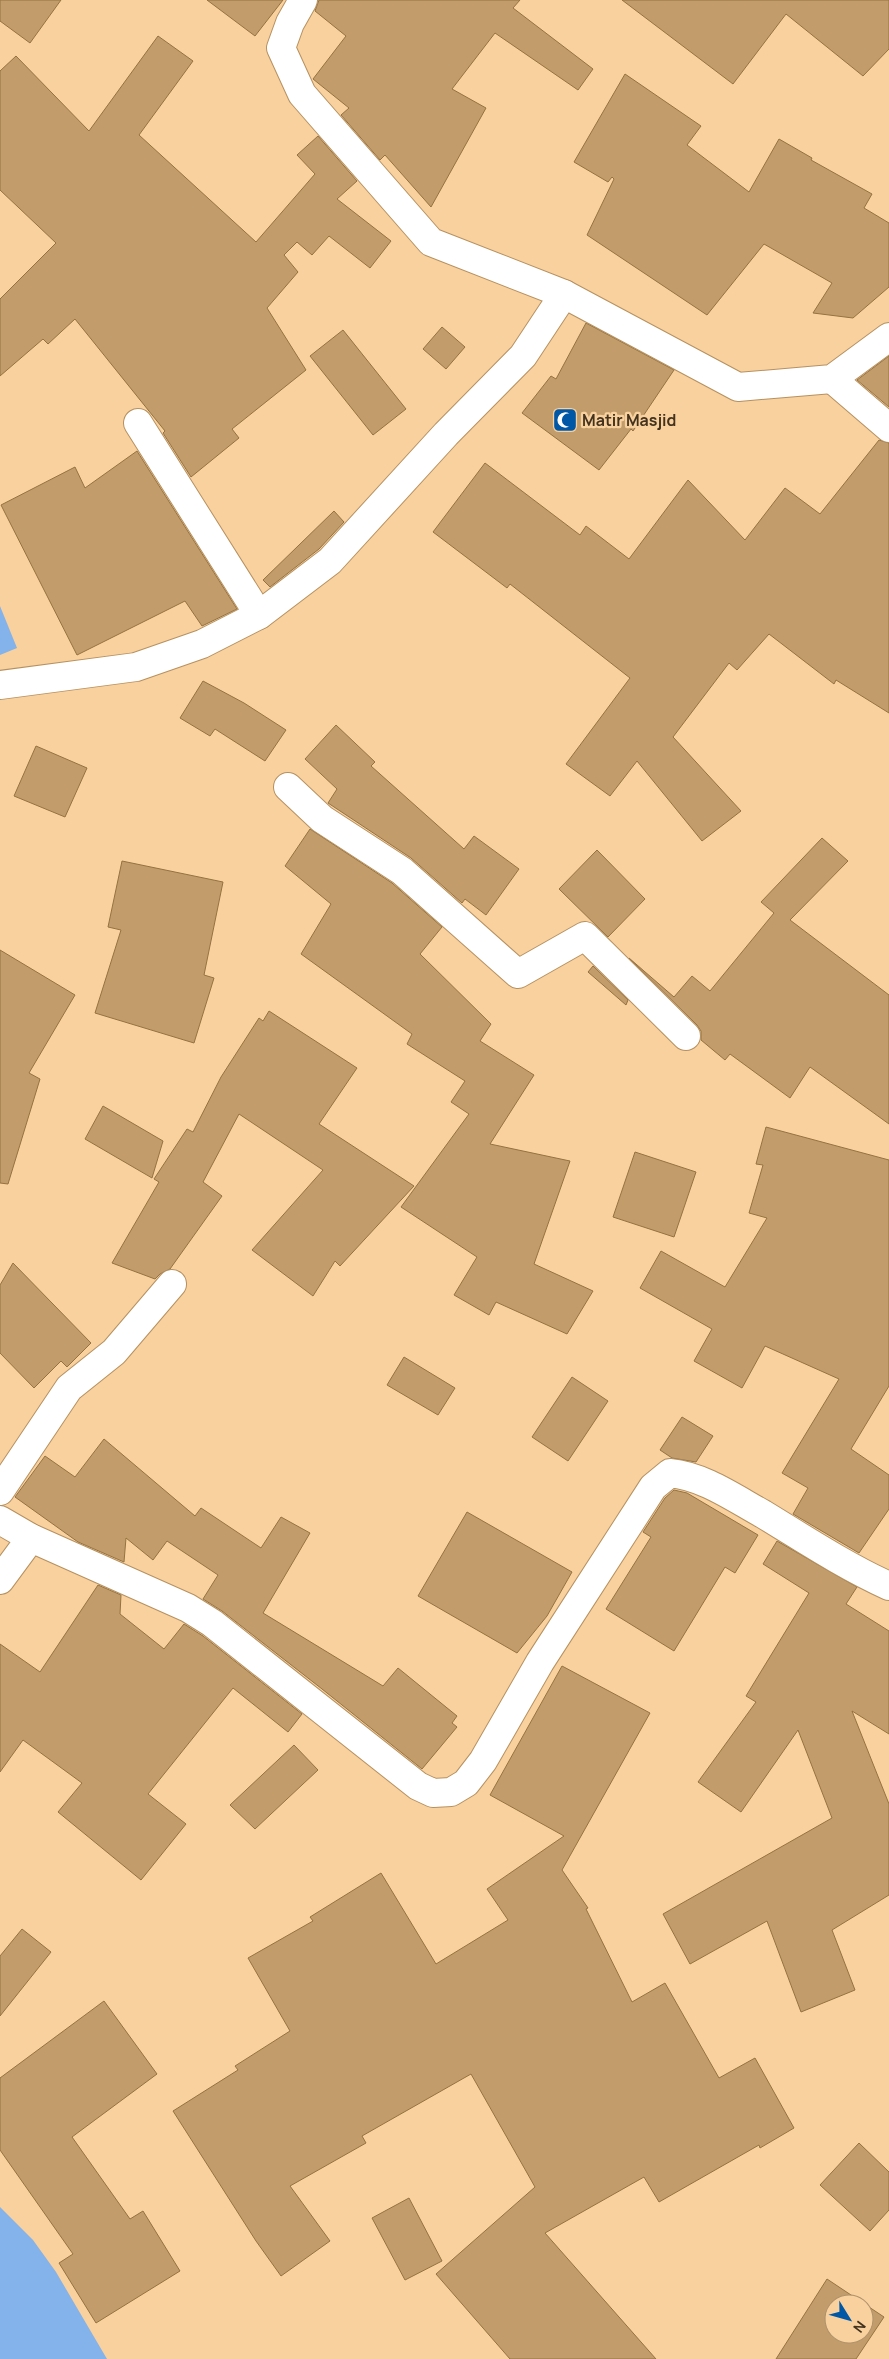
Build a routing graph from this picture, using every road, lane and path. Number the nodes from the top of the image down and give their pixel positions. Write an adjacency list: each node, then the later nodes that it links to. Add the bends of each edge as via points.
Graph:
1 (303, 0): 2 (street, via 280,48 302,94 431,242)
2 (564, 294): 4 (street, via 738,387); 7 (street, via 523,356 446,434 330,561)
3 (889, 337): 4 (street)
4 (832, 379): 6 (street)
5 (138, 423): 7 (street)
6 (889, 428)
7 (259, 615): 8 (street, via 202,644 136,667)
8 (0, 685)
9 (288, 787): 10 (street, via 322,819 402,871 518,974 585,936)
10 (686, 1036)
11 (172, 1284): 12 (street, via 114,1352 69,1388)
12 (0, 1491)
13 (0, 1520): 14 (street)
14 (31, 1538): 15 (street); 16 (street, via 188,1608 212,1623 383,1760 418,1786 433,1792 451,1792 466,1783 483,1761 540,1662 653,1487 670,1473 687,1474 732,1496 863,1574)
15 (0, 1580)
16 (889, 1586)

